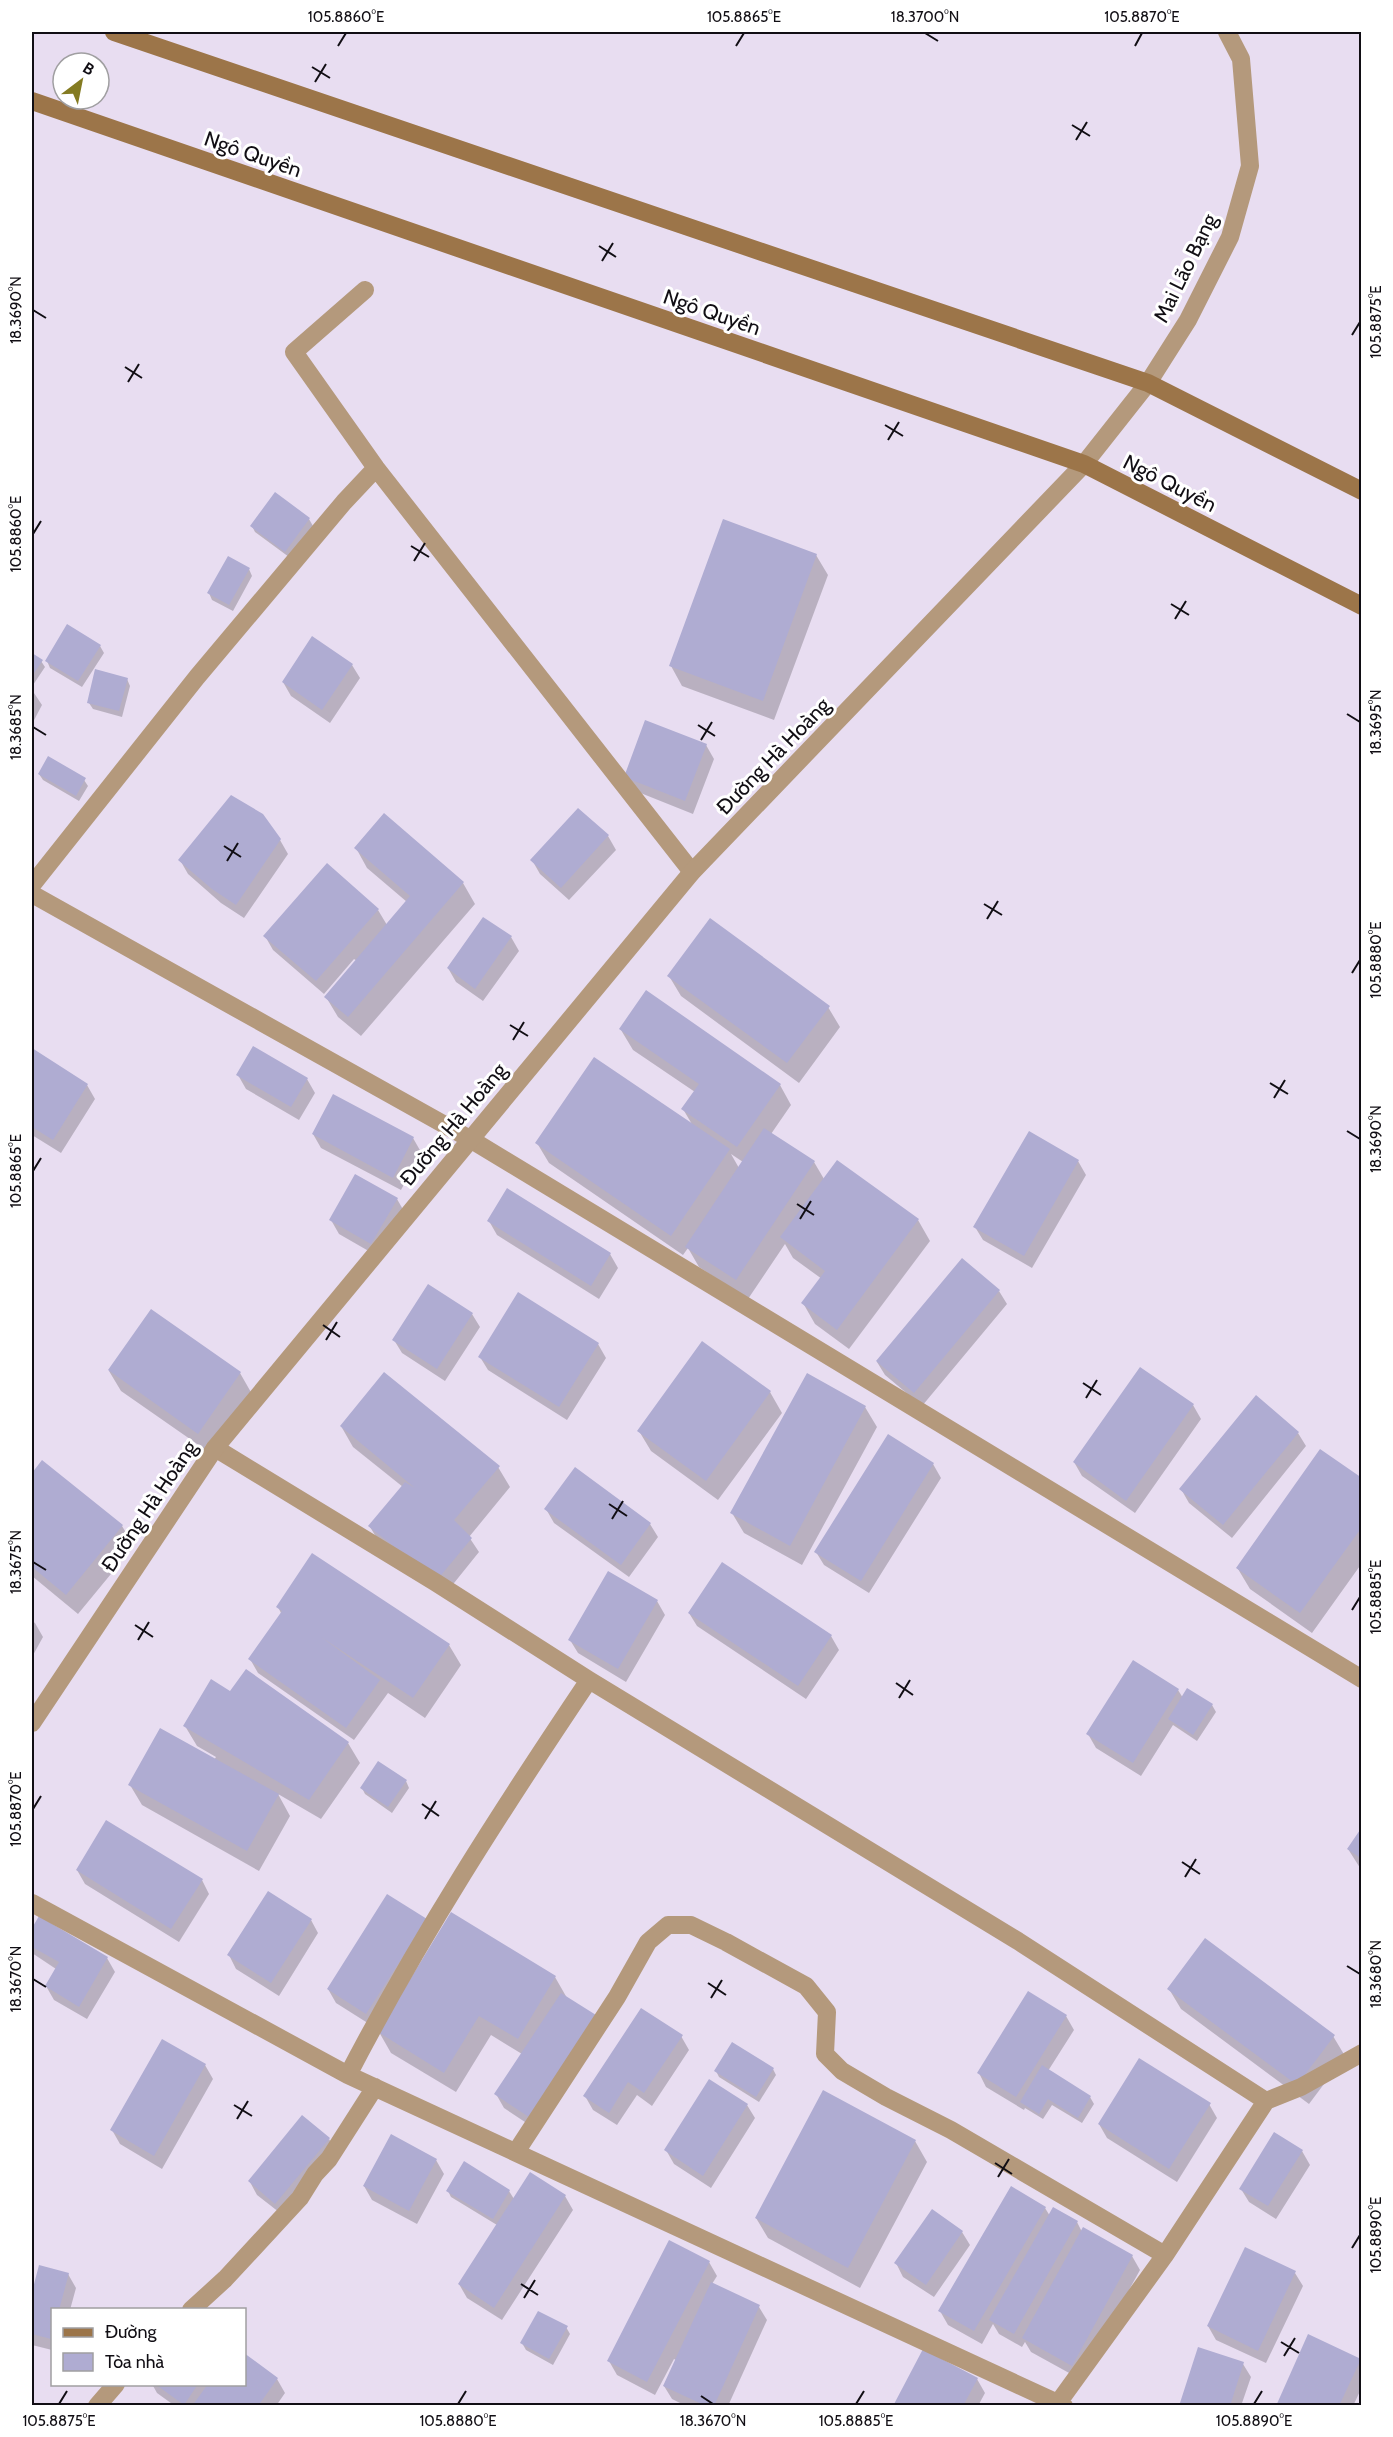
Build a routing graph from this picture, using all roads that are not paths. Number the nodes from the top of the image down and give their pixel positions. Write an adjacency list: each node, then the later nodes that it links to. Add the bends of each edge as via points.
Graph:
1 (114, 32): 5 (main road)
2 (1227, 32): 5 (street, Mai Lão Bạng, via 1241,59 1250,166 1230,237 1188,320)
3 (32, 101): 6 (main road, Ngô Quyền)
4 (365, 290): 7 (street, via 294,352)
5 (1148, 383): 6 (street, Mai Lão Bạng); 8 (main road)
6 (1084, 465): 9 (main road, Ngô Quyền); 10 (street, Đường Hà Hoàng)
7 (376, 468): 10 (street); 11 (street, via 197,677)
8 (1362, 491)
9 (1362, 606)
10 (692, 872): 13 (street, Đường Hà Hoàng)
11 (32, 885)
12 (32, 894): 13 (street)
13 (470, 1139): 14 (street, Đường Hà Hoàng); 15 (street)
14 (215, 1448): 16 (street); 17 (street, Đường Hà Hoàng)
15 (1362, 1679)
16 (589, 1680): 20 (street, via 503,1807 372,2027); 22 (street, via 1018,1941)
17 (32, 1723)
18 (32, 1903): 20 (street)
19 (1362, 2053): 22 (street, via 1301,2087)
20 (348, 2075): 21 (street)
21 (375, 2087): 23 (street); 25 (street, via 300,2198)
22 (1266, 2101): 24 (street)
23 (516, 2152): 24 (street, via 617,1997 648,1942 668,1925 691,1926 806,1986 826,2013 825,2054 842,2071); 27 (street)
24 (1165, 2256): 27 (street)
25 (193, 2308)
26 (115, 2386): 28 (street)
27 (1061, 2404)
28 (97, 2406)

